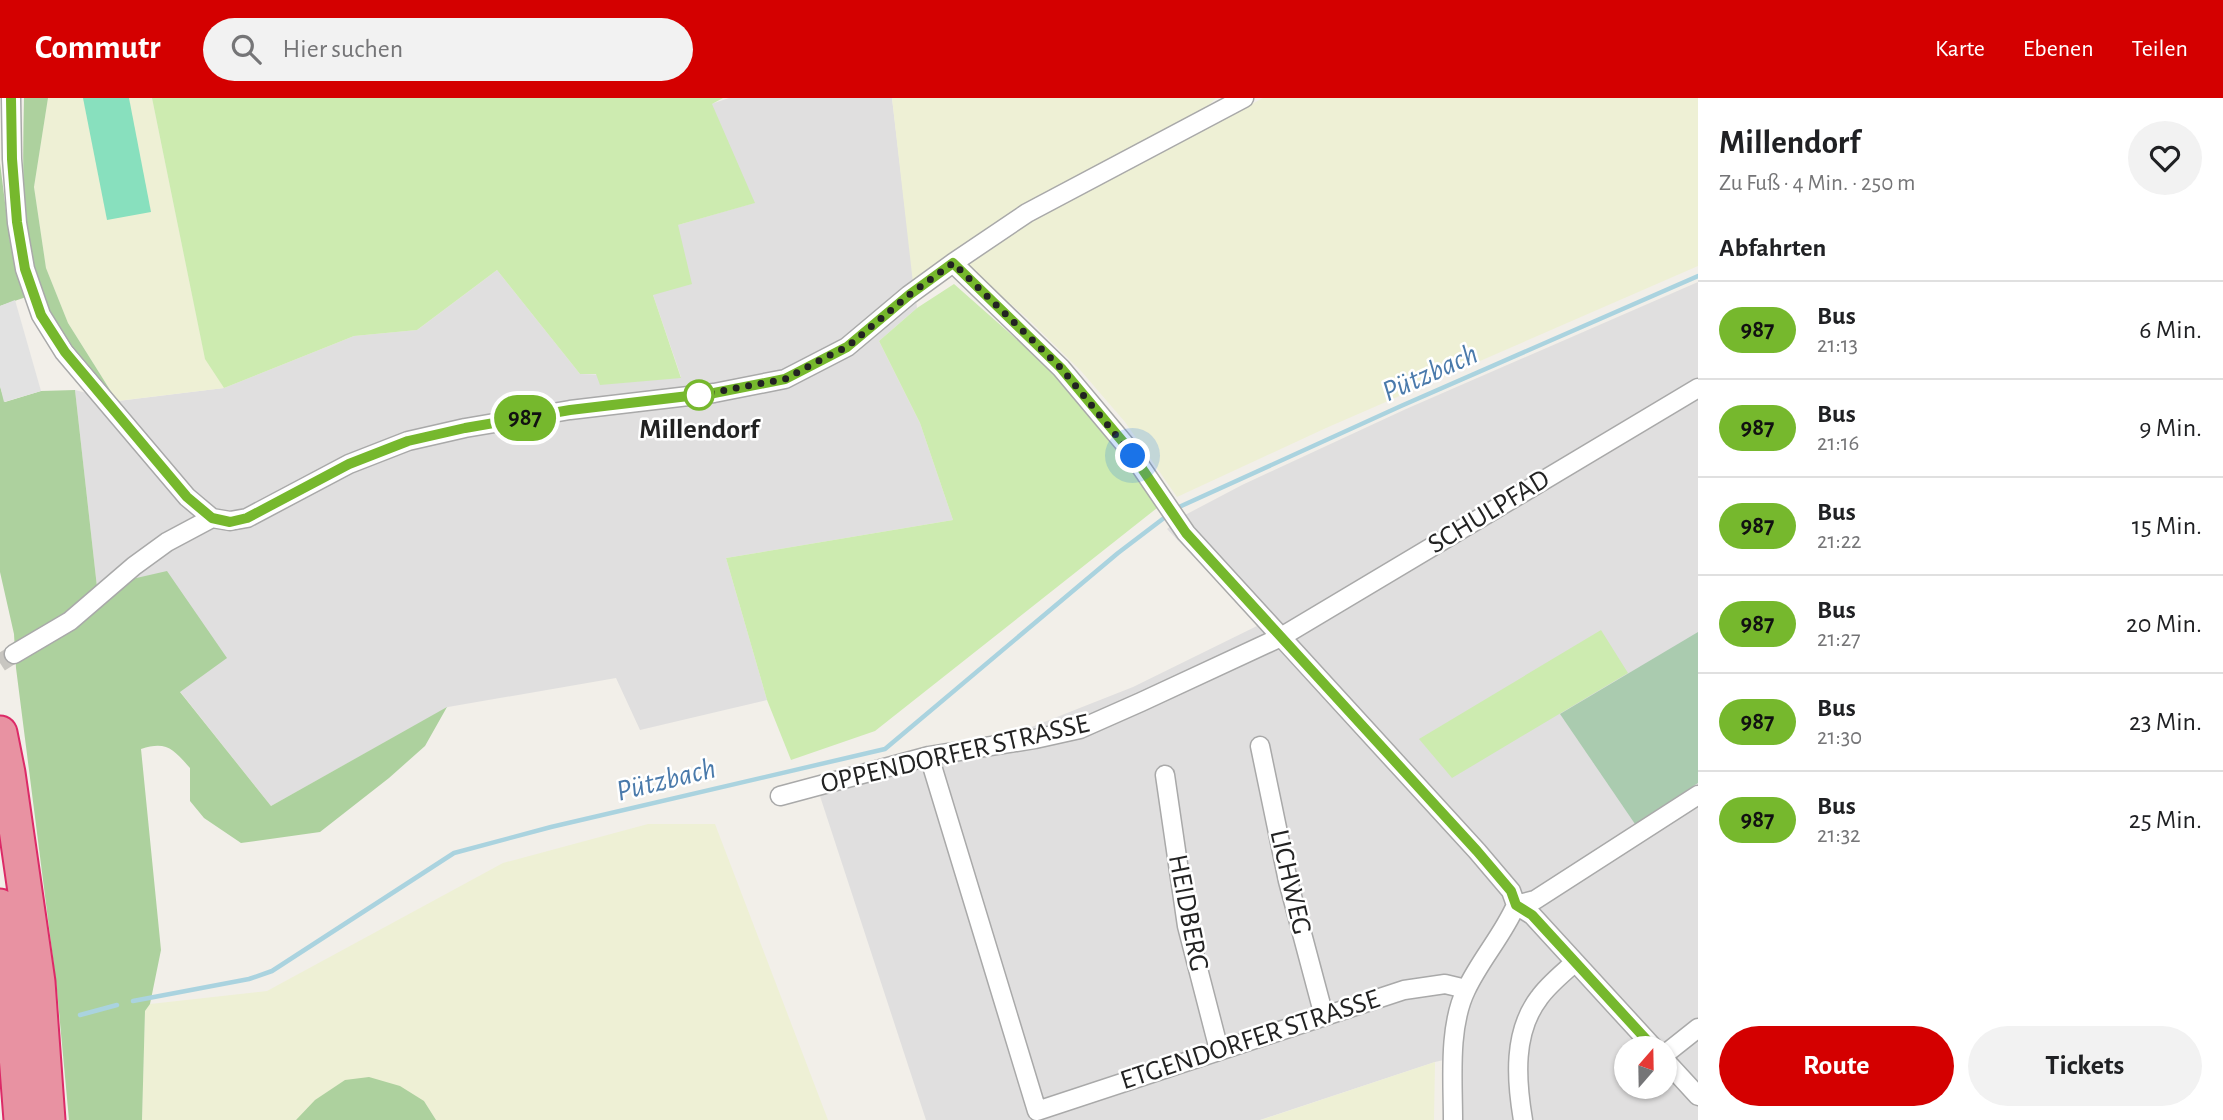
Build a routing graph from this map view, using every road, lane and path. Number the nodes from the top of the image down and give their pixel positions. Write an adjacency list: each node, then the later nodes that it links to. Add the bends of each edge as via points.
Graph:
1 (11, 98): 5 (street, via 17,222 25,269 41,315 100,395 187,497)
2 (1244, 98): 3 (street, via 1027,213)
3 (953, 263): 5 (street, via 847,347 785,379 714,393 570,410 408,441 349,464 247,518 230,522); 6 (street, via 1061,368 1128,448 1177,521)
4 (1698, 388): 6 (street, SCHULPFAD)
5 (212, 518): 7 (street, via 167,542 70,621)
6 (1281, 637): 10 (street, OPPENDORFER STRASSE, via 1080,729); 15 (street, via 1477,851 1511,891)
7 (14, 654)
8 (0, 733): 26 (highway, via 38,982)
9 (1261, 746): 18 (street, LICHWEG, via 1288,881)
10 (929, 756): 13 (street, OPPENDORFER STRASSE); 22 (street, ETGENDORFER STRASSE, via 1037,1111)
11 (1165, 775): 22 (street, HEIDBERG, via 1187,926)
12 (1698, 795): 15 (street, via 1535,900)
13 (780, 796)
14 (0, 905): 25 (highway)
15 (1516, 905): 16 (street, via 1532,915); 17 (street)
16 (1574, 962): 20 (street); 28 (street, via 1540,995 1527,1015 1518,1075)
17 (1466, 989): 18 (street, ETGENDORFER STRASSE, via 1445,984 1404,990); 27 (street, via 1456,1016)
18 (1324, 1016): 22 (street, ETGENDORFER STRASSE)
19 (1698, 1028): 21 (street)
20 (1643, 1036)
21 (1677, 1046)
22 (1219, 1049)
23 (1677, 1072): 24 (street)
24 (1698, 1096)
25 (21, 1120)
26 (48, 1120)
27 (1453, 1120)
28 (1523, 1120)

